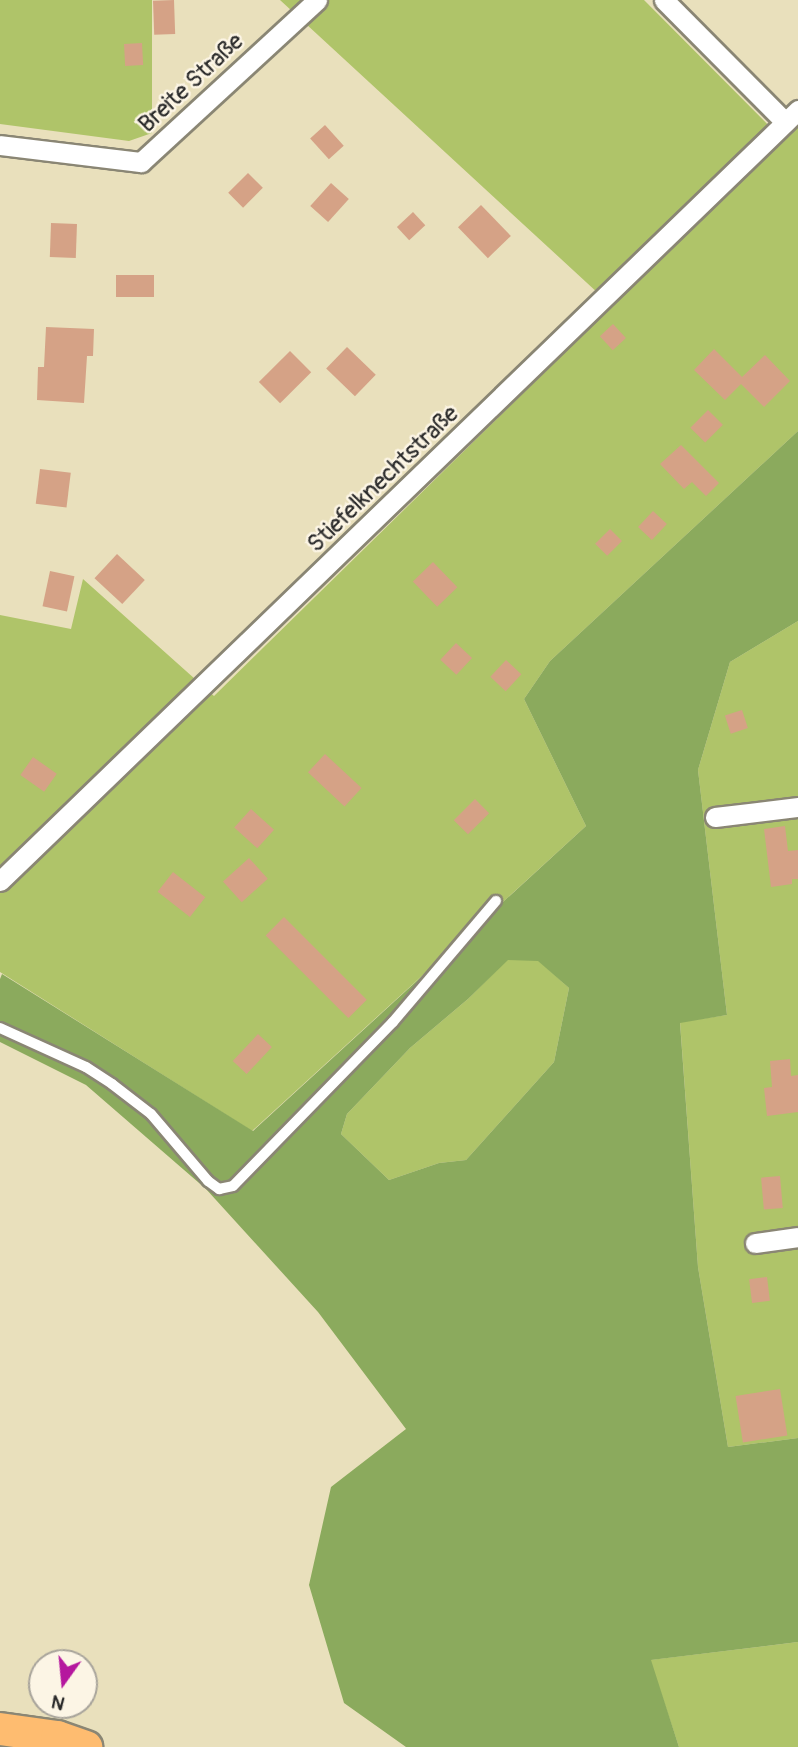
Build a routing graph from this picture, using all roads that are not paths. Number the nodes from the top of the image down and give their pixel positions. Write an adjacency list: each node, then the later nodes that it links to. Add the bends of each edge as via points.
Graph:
1 (317, 0): 4 (street, Breite Straße, via 141,162)
2 (664, 0): 3 (street)
3 (792, 116): 7 (street, Stiefelknechtstraße)
4 (0, 145)
5 (798, 807): 6 (street)
6 (715, 817)
7 (0, 881)
8 (496, 901): 9 (lane, via 393,1022 233,1186 219,1189 208,1181 150,1114 112,1084 86,1067)
9 (0, 1028)
10 (798, 1237): 11 (street)
11 (755, 1243)
12 (0, 1729): 13 (main road, via 57,1737)
13 (86, 1747)

